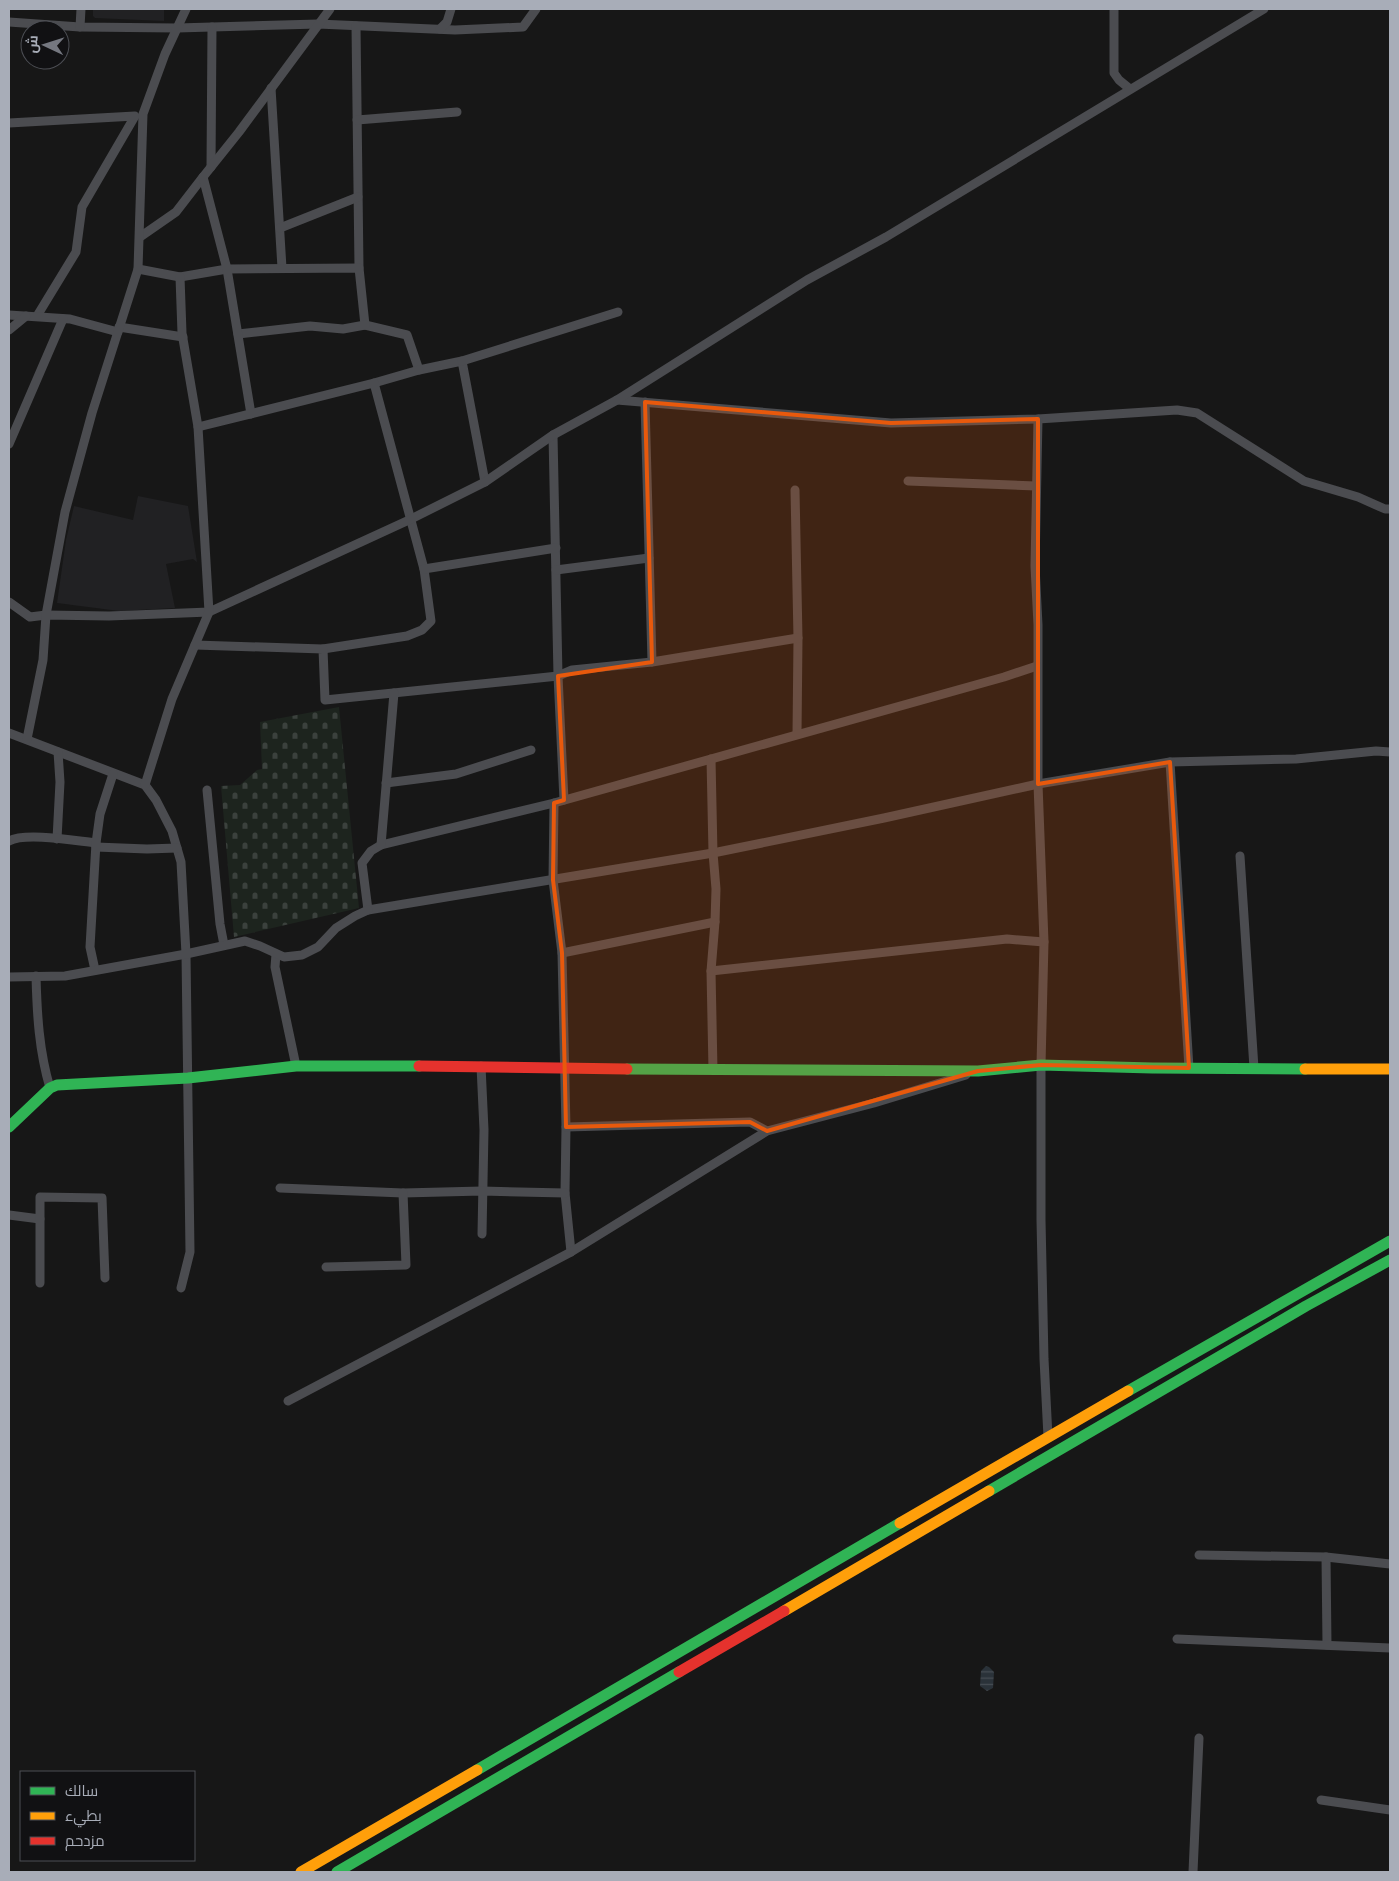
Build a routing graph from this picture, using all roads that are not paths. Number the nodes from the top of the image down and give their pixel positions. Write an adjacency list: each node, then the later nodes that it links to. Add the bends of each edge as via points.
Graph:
1 (80, 9): 11 (street)
2 (186, 9): 13 (street)
3 (330, 9): 9 (street)
4 (451, 9): 14 (street, via 447,22)
5 (536, 9): 14 (street, via 523,27)
6 (1114, 9): 16 (street, via 1114,73)
7 (1264, 9): 16 (street)
8 (9, 22): 11 (street)
9 (318, 24): 10 (street); 12 (street); 15 (street)
10 (356, 26): 14 (street); 19 (street)
11 (80, 27): 13 (street)
12 (212, 27): 13 (street); 21 (street)
13 (177, 28): 18 (street)
14 (440, 29)
15 (271, 88): 21 (street); 24 (street)
16 (1130, 89): 44 (street, via 886,237 807,280)
17 (457, 112): 19 (street)
18 (139, 115): 20 (street); 25 (street); 34 (street, via 82,207 76,252)
19 (357, 120): 23 (street)
20 (9, 123)
21 (211, 167): 22 (street)
22 (203, 177): 25 (street, via 176,212); 29 (street)
23 (358, 197): 24 (street); 27 (street)
24 (280, 228): 26 (street)
25 (140, 237): 28 (street)
26 (282, 268): 27 (street); 29 (street)
27 (359, 268): 36 (street)
28 (138, 269): 30 (street); 38 (street)
29 (227, 269): 30 (street); 39 (street)
30 (180, 277): 40 (street)
31 (618, 312): 41 (street)
32 (9, 315): 33 (street)
33 (26, 316): 34 (street); 37 (street)
34 (37, 316): 35 (street)
35 (63, 319): 38 (street); 50 (street)
36 (365, 325): 39 (street, via 343,329 310,326); 42 (street, via 407,334)
37 (9, 330)
38 (119, 330): 40 (street); 63 (street, via 92,413 66,512)
39 (238, 334): 46 (street)
40 (183, 337): 48 (street)
41 (462, 361): 42 (street); 52 (street)
42 (419, 370): 43 (street)
43 (374, 383): 46 (street); 56 (street)
44 (617, 400): 45 (street); 49 (street)
45 (645, 402): 47 (street, via 891,423); 58 (street)
46 (251, 414): 48 (street)
47 (1038, 419): 53 (street); 55 (street, via 1177,410 1197,413 1304,481)
48 (198, 427): 62 (street)
49 (553, 436): 52 (street); 57 (street)
50 (9, 444)
51 (908, 481): 53 (street)
52 (485, 482): 56 (street)
53 (1036, 486): 68 (street)
54 (796, 490): 64 (street)
55 (1390, 509)
56 (409, 520): 59 (street); 62 (street)
57 (556, 548): 59 (street); 60 (street)
58 (649, 558): 60 (street); 67 (street)
59 (424, 569): 66 (street, via 431,621 422,630 407,636)
60 (556, 570): 69 (street)
61 (9, 602): 63 (street, via 30,617)
62 (210, 612): 63 (street); 65 (street)
63 (46, 615): 73 (street, via 43,660)
64 (798, 638): 67 (street); 72 (street)
65 (195, 645): 66 (street); 82 (street, via 172,699)
66 (322, 648): 70 (street, via 325,700)
67 (652, 662): 69 (street, via 572,670)
68 (1037, 666): 72 (street); 81 (street)
69 (558, 676): 70 (street); 84 (street)
70 (394, 693): 80 (street)
71 (9, 733): 73 (street)
72 (797, 734): 77 (street)
73 (27, 739): 75 (street)
74 (531, 750): 80 (street, via 456,774)
75 (58, 752): 79 (street); 86 (street)
76 (1390, 752): 78 (street, via 1296,759)
77 (711, 759): 84 (street); 91 (street)
78 (1170, 762): 81 (street); 109 (street)
79 (113, 774): 82 (street); 88 (street, via 100,814)
80 (386, 783): 89 (street)
81 (1038, 784): 91 (street); 96 (street)
82 (145, 785): 90 (street, via 168,823)
83 (207, 790): 97 (street)
84 (564, 800): 85 (street)
85 (554, 803): 89 (street); 93 (street)
86 (57, 838): 87 (street); 88 (street)
87 (9, 841)
88 (96, 845): 90 (street); 101 (street, via 90,947)
89 (381, 845): 94 (street, via 371,851 362,863)
90 (177, 848): 98 (street, via 181,862)
91 (713, 853): 93 (street); 95 (street)
92 (1240, 856): 110 (street)
93 (553, 880): 94 (street); 100 (street)
94 (368, 910): 99 (street, via 336,928 318,947 302,956)
95 (715, 922): 100 (street); 102 (street)
96 (1044, 942): 102 (street, via 1007,939); 105 (street)
97 (224, 945): 98 (street); 99 (street, via 246,941)
98 (186, 954): 101 (street); 114 (street)
99 (276, 954): 106 (street, via 275,967)
100 (562, 954): 108 (street)
101 (94, 970): 103 (street, via 64,976)
102 (711, 971): 112 (street)
103 (36, 976): 104 (street); 115 (street, via 43,1066)
104 (9, 977)
105 (1041, 1065): 109 (main road); 113 (main road); 134 (street, via 1041,1220)
106 (296, 1066): 107 (main road); 114 (main road)
107 (481, 1066): 108 (main road); 120 (street)
108 (564, 1067): 112 (main road); 117 (street)
109 (1190, 1068): 110 (main road)
110 (1254, 1068): 111 (main road)
111 (1390, 1069)
112 (713, 1070): 113 (main road)
113 (978, 1071): 118 (street)
114 (188, 1078): 115 (main road, via 64,1084); 132 (street, via 190,1252)
115 (50, 1088): 116 (main road)
116 (9, 1127)
117 (566, 1127): 118 (street, via 750,1122); 122 (street)
118 (767, 1131): 127 (street)
119 (280, 1188): 121 (street)
120 (482, 1191): 121 (street); 122 (street); 125 (street)
121 (403, 1193): 129 (street, via 406,1265)
122 (566, 1193): 127 (street)
123 (9, 1215): 124 (street)
124 (40, 1219): 130 (street, via 40,1197 102,1198); 131 (street)
125 (482, 1234)
126 (1390, 1241): 134 (main road)
127 (572, 1252): 133 (street)
128 (1390, 1260): 145 (main road)
129 (326, 1267)
130 (105, 1278)
131 (40, 1283)
132 (181, 1288)
133 (288, 1401)
134 (1048, 1437): 144 (main road)
135 (1199, 1555): 136 (street)
136 (1326, 1557): 137 (street); 139 (street)
137 (1390, 1564)
138 (1177, 1639): 139 (street)
139 (1327, 1645): 140 (street)
140 (1390, 1648)
141 (1199, 1738): 146 (street)
142 (1321, 1800): 143 (street)
143 (1390, 1810)
144 (301, 1872)
145 (337, 1872)
146 (1194, 1872)

